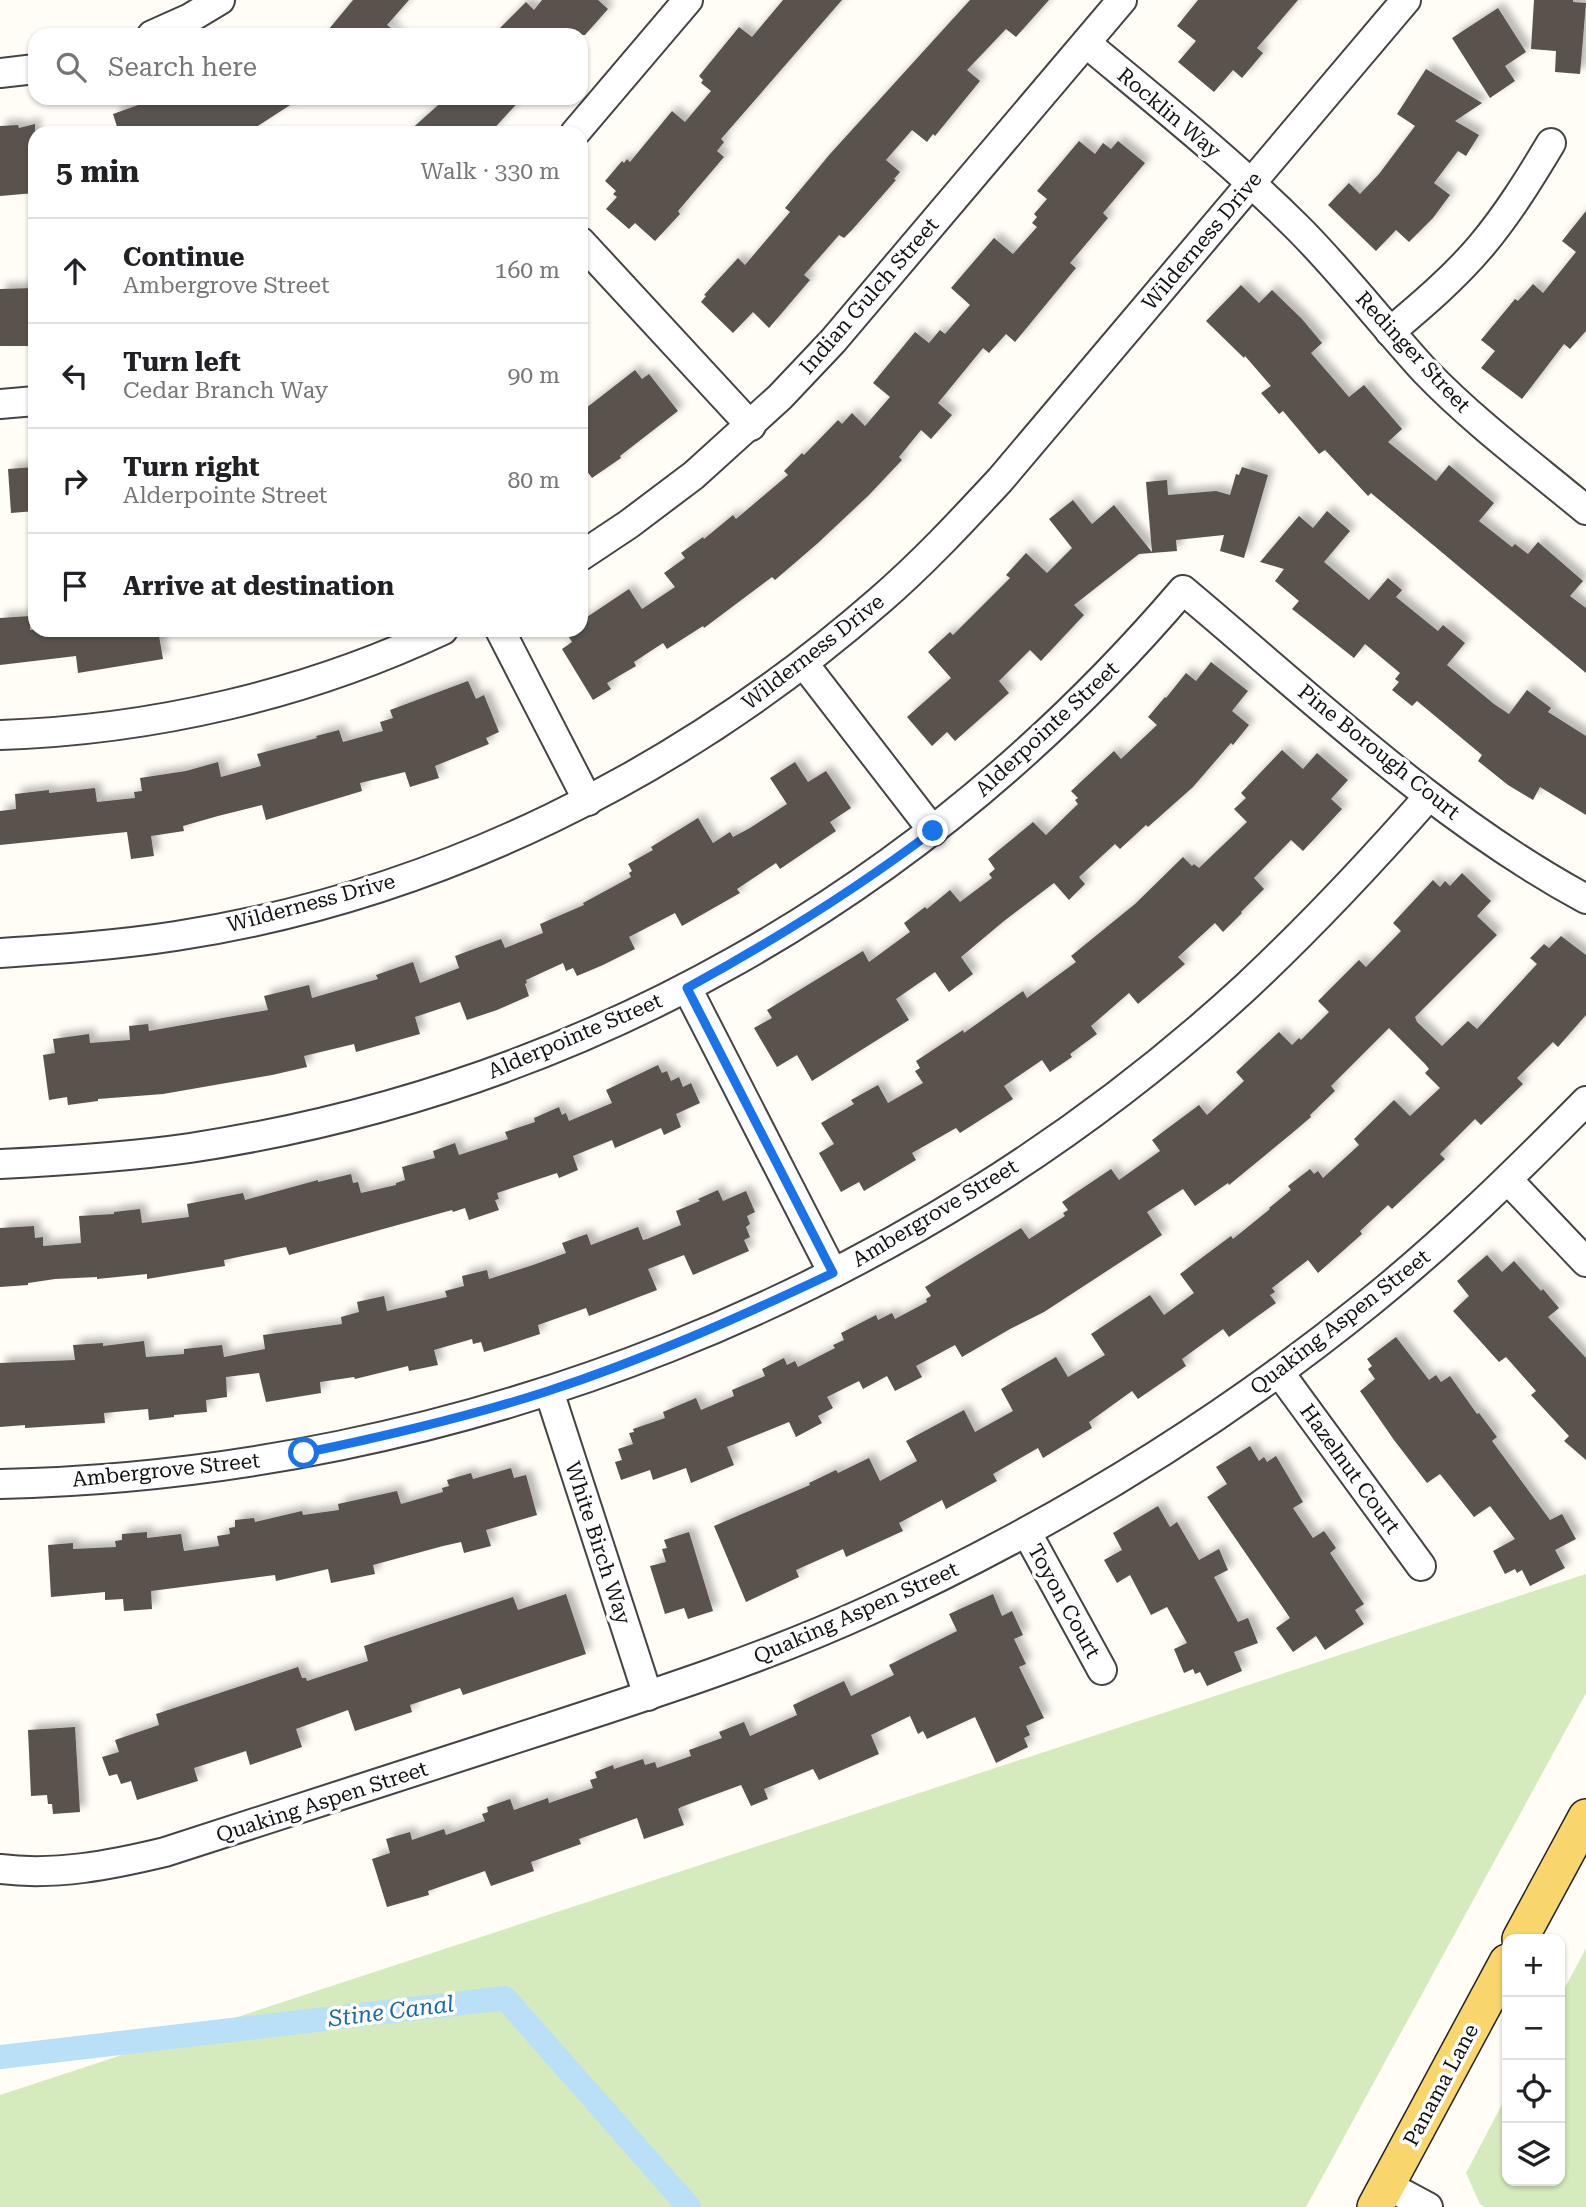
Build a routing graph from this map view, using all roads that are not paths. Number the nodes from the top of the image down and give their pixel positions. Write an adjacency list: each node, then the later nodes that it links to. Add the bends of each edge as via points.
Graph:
1 (220, 0): 5 (street)
2 (688, 0): 9 (street)
3 (1122, 0): 6 (street, Indian Gulch Street)
4 (1406, 0): 11 (street, Wilderness Drive)
5 (168, 28)
6 (1086, 43): 11 (street, Rocklin Way); 16 (street, Indian Gulch Street, via 833,341)
7 (28, 70): 8 (street)
8 (0, 73)
9 (581, 126)
10 (1551, 143): 13 (street, via 1481,246 1438,292)
11 (1251, 183): 13 (street, Redinger Street, via 1319,250); 22 (street, Wilderness Drive, via 1000,480 880,600)
12 (588, 250): 16 (street)
13 (1390, 332): 17 (street, Redinger Street, via 1467,411)
14 (28, 402): 15 (street)
15 (0, 404)
16 (751, 426): 18 (street, Indian Gulch Street, via 694,475)
17 (1586, 510)
18 (588, 551)
19 (1183, 590): 24 (street, Pine Borough Court); 26 (street, Alderpointe Street, via 1090,693)
20 (426, 637): 23 (street, via 343,671 226,705 105,727)
21 (504, 637): 25 (street)
22 (804, 664): 25 (street, Wilderness Drive, via 666,758); 26 (street)
23 (0, 735)
24 (1429, 796): 27 (street, Pine Borough Court, via 1501,848); 34 (street, Ambergrove Street, via 1318,918 1169,1053 1007,1171)
25 (588, 801): 28 (street, Wilderness Drive, via 458,859 273,917 178,936)
26 (933, 831): 29 (street, Alderpointe Street, via 831,904)
27 (1586, 899)
28 (0, 953)
29 (687, 988): 31 (street, Alderpointe Street, via 487,1074 299,1128 189,1148); 34 (street)
30 (1586, 1101): 32 (street, Quaking Aspen Street)
31 (0, 1164)
32 (1508, 1180): 33 (street); 35 (street, Quaking Aspen Street, via 1372,1301)
33 (1586, 1262)
34 (833, 1273): 36 (street, Ambergrove Street, via 725,1324)
35 (1279, 1372): 38 (street, Quaking Aspen Street, via 1128,1474); 39 (street, Hazelnut Court)
36 (548, 1391): 37 (street, Ambergrove Street, via 402,1432 304,1453 118,1478); 41 (street, White Birch Way)
37 (0, 1484)
38 (1027, 1532): 40 (street, Toyon Court); 41 (street, Quaking Aspen Street, via 866,1612)
39 (1421, 1566)
40 (1102, 1670)
41 (648, 1696): 43 (street, Quaking Aspen Street, via 165,1852 115,1865 62,1871)
42 (1586, 1817): 44 (main road)
43 (0, 1869)
44 (1523, 1934)
45 (1502, 1971): 46 (main road, Panama Lane)
46 (1381, 2196): 47 (street)
47 (1428, 2207)

